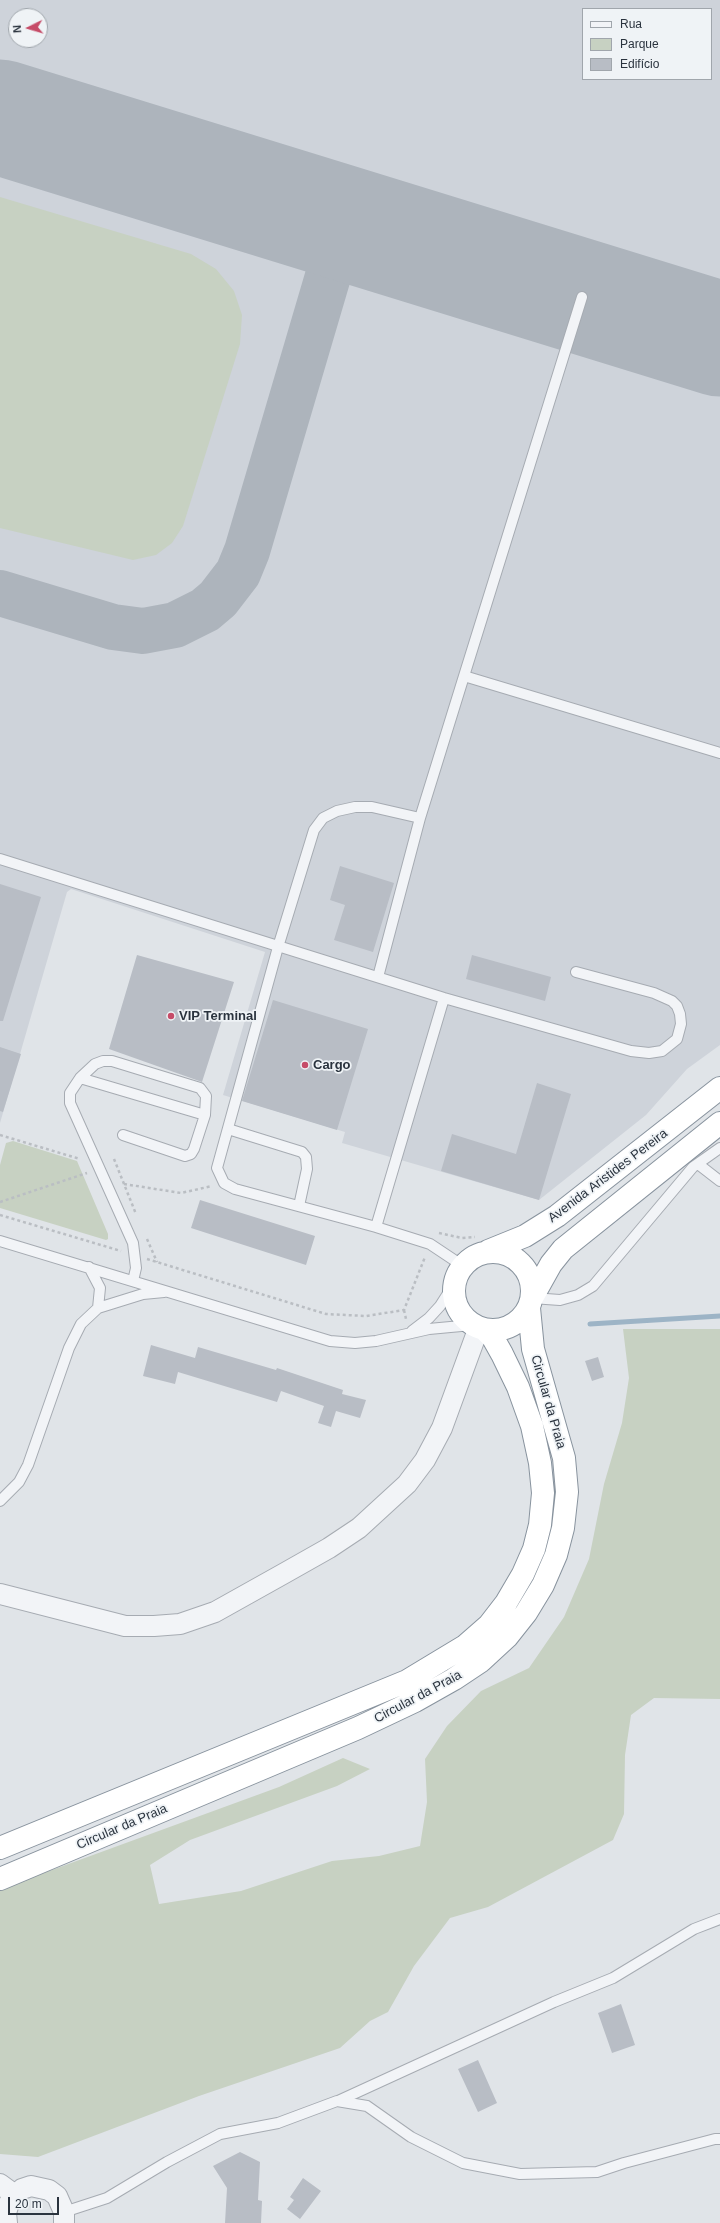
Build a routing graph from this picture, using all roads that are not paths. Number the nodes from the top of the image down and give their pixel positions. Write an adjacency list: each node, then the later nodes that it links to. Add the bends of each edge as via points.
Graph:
1 (582, 297): 2 (lane)
2 (464, 676): 3 (lane); 4 (lane)
3 (720, 753)
4 (420, 818): 6 (lane, via 372,807 355,807 337,811 323,818 314,830); 8 (lane)
5 (0, 859): 6 (lane)
6 (278, 947): 8 (lane); 14 (lane)
7 (576, 972): 9 (lane, via 654,993 672,1001 680,1014 681,1024 676,1039 662,1051 631,1051)
8 (378, 977): 9 (lane)
9 (444, 998): 20 (lane)
10 (80, 1078): 12 (lane); 12 (lane, via 95,1064 112,1061 200,1088 206,1096); 25 (lane, via 70,1094 70,1103 132,1243 135,1256)
11 (720, 1088): 22 (highway, Avenida Aristides Pereira, via 557,1216 525,1236)
12 (205, 1115): 15 (lane, via 194,1149 191,1154 185,1156)
13 (720, 1123): 27 (highway, Avenida Aristides Pereira, via 563,1249 551,1264)
14 (228, 1130): 19 (lane, via 302,1152 306,1157 307,1169); 19 (lane, via 217,1168 224,1182 235,1189)
15 (123, 1135)
16 (720, 1148): 17 (lane)
17 (698, 1164): 18 (lane); 27 (lane, via 593,1286 578,1295 560,1300)
18 (720, 1181)
19 (299, 1206): 20 (lane)
20 (376, 1226): 24 (lane, via 430,1244)
21 (0, 1241): 23 (lane)
22 (488, 1251): 24 (highway, via 477,1255); 27 (highway, via 500,1252 519,1261 530,1278)
23 (89, 1267): 25 (lane); 28 (lane, via 100,1288)
24 (459, 1275): 29 (highway, via 454,1294 457,1306 463,1317); 30 (lane, via 433,1314)
25 (134, 1280): 26 (lane)
26 (170, 1291): 28 (lane, via 143,1294); 30 (lane, via 330,1341 355,1343)
27 (530, 1303): 29 (highway, via 519,1321 505,1329); 34 (highway, Circular da Praia, via 533,1349 564,1458 567,1492 563,1528 556,1555 543,1585 507,1637 481,1661 454,1680 415,1701 358,1728)
28 (98, 1308): 31 (lane, via 81,1324 74,1335 28,1465 19,1482)
29 (478, 1327): 30 (lane); 32 (street, via 442,1428 425,1460 407,1484 359,1528 329,1548 216,1612 180,1624 126,1626); 33 (highway, Circular da Praia, via 493,1338 518,1387 528,1413 540,1463 542,1493 540,1525 534,1549 510,1597 489,1625 465,1646 407,1680)
30 (409, 1334)
31 (0, 1501)
32 (0, 1594)
33 (0, 1848)
34 (0, 1879)
35 (720, 1919): 36 (lane, via 694,1930 613,1978 554,2002)
36 (337, 2101): 37 (lane, via 367,2106 411,2137 463,2163 520,2174 597,2172); 39 (lane, via 278,2123 220,2134 107,2198)
37 (720, 2139)
38 (7, 2189): 39 (street, via 31,2186 50,2190 62,2203); 40 (street)
39 (64, 2218)
40 (7, 2223)

